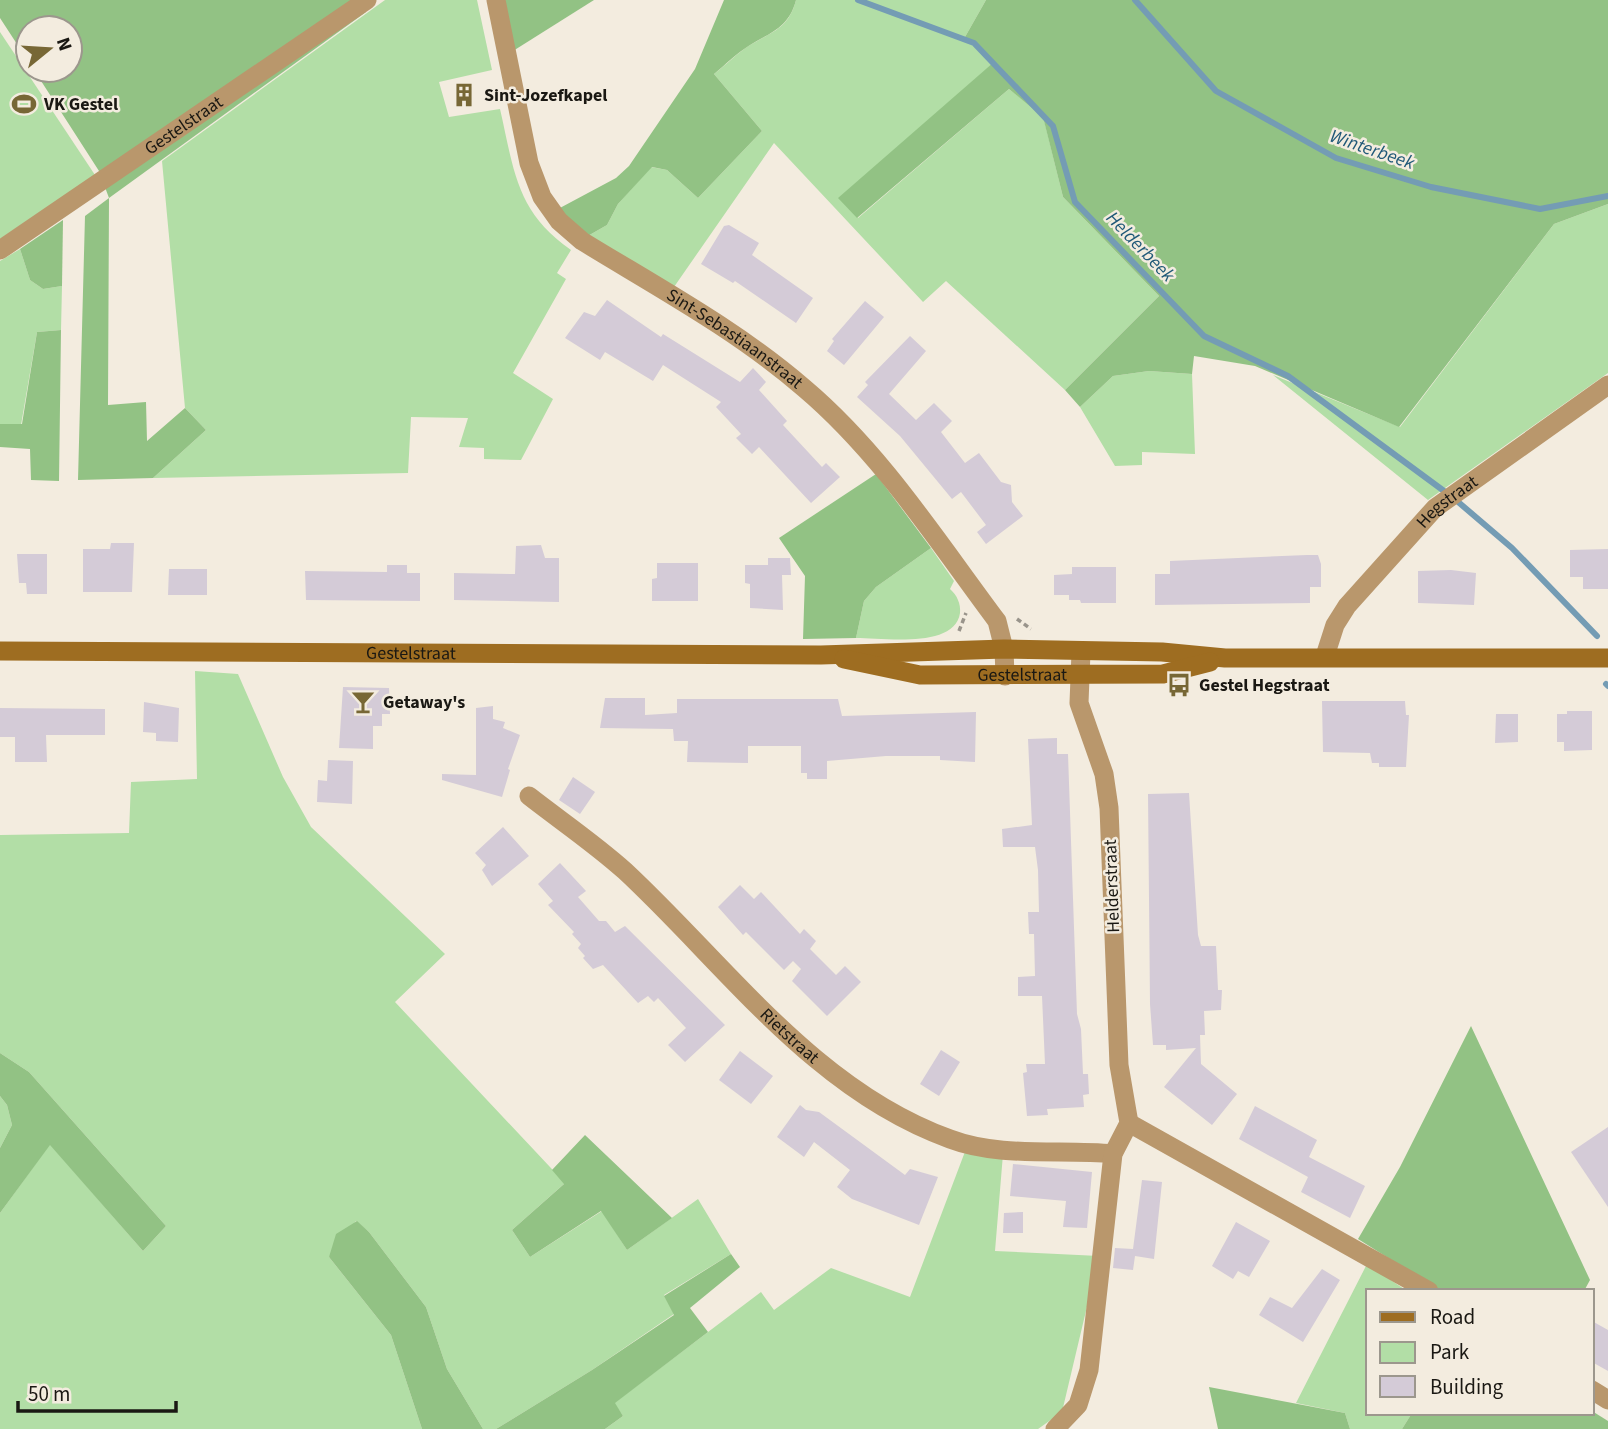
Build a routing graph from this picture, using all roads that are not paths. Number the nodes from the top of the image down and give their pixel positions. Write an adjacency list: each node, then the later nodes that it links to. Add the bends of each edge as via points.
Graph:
1 (368, 0): 3 (street, Gestelstraat)
2 (496, 0): 5 (street, Sint-Sebastiaanstraat, via 529,163 542,197 559,221 582,241 748,344 822,405 858,440 997,621)
3 (0, 250)
4 (1608, 385): 9 (street, Hegstraat, via 1435,508 1348,606 1335,625)
5 (1004, 649): 7 (main road, Gestelstraat); 8 (main road, Gestelstraat); 12 (street, Sint-Sebastiaanstraat)
6 (0, 651): 8 (main road, Gestelstraat)
7 (1081, 652): 11 (main road, Gestelstraat); 13 (street, Helderstraat)
8 (821, 655): 12 (main road, Gestelstraat, via 920,675)
9 (1325, 656): 10 (main road, Gestelstraat); 11 (main road, Gestelstraat)
10 (1608, 657)
11 (1225, 658): 13 (main road, Gestelstraat, via 1163,674)
12 (1005, 676): 13 (main road, Gestelstraat)
13 (1080, 676): 15 (street, Helderstraat, via 1079,703 1104,774 1109,808 1119,1065)
14 (529, 796): 16 (street, Rietstraat, via 625,871 752,1003 876,1103 971,1146)
15 (1129, 1124): 16 (street); 17 (street)
16 (1113, 1154): 18 (street, via 1088,1370 1078,1405)
17 (1425, 1289)
18 (1055, 1429)

